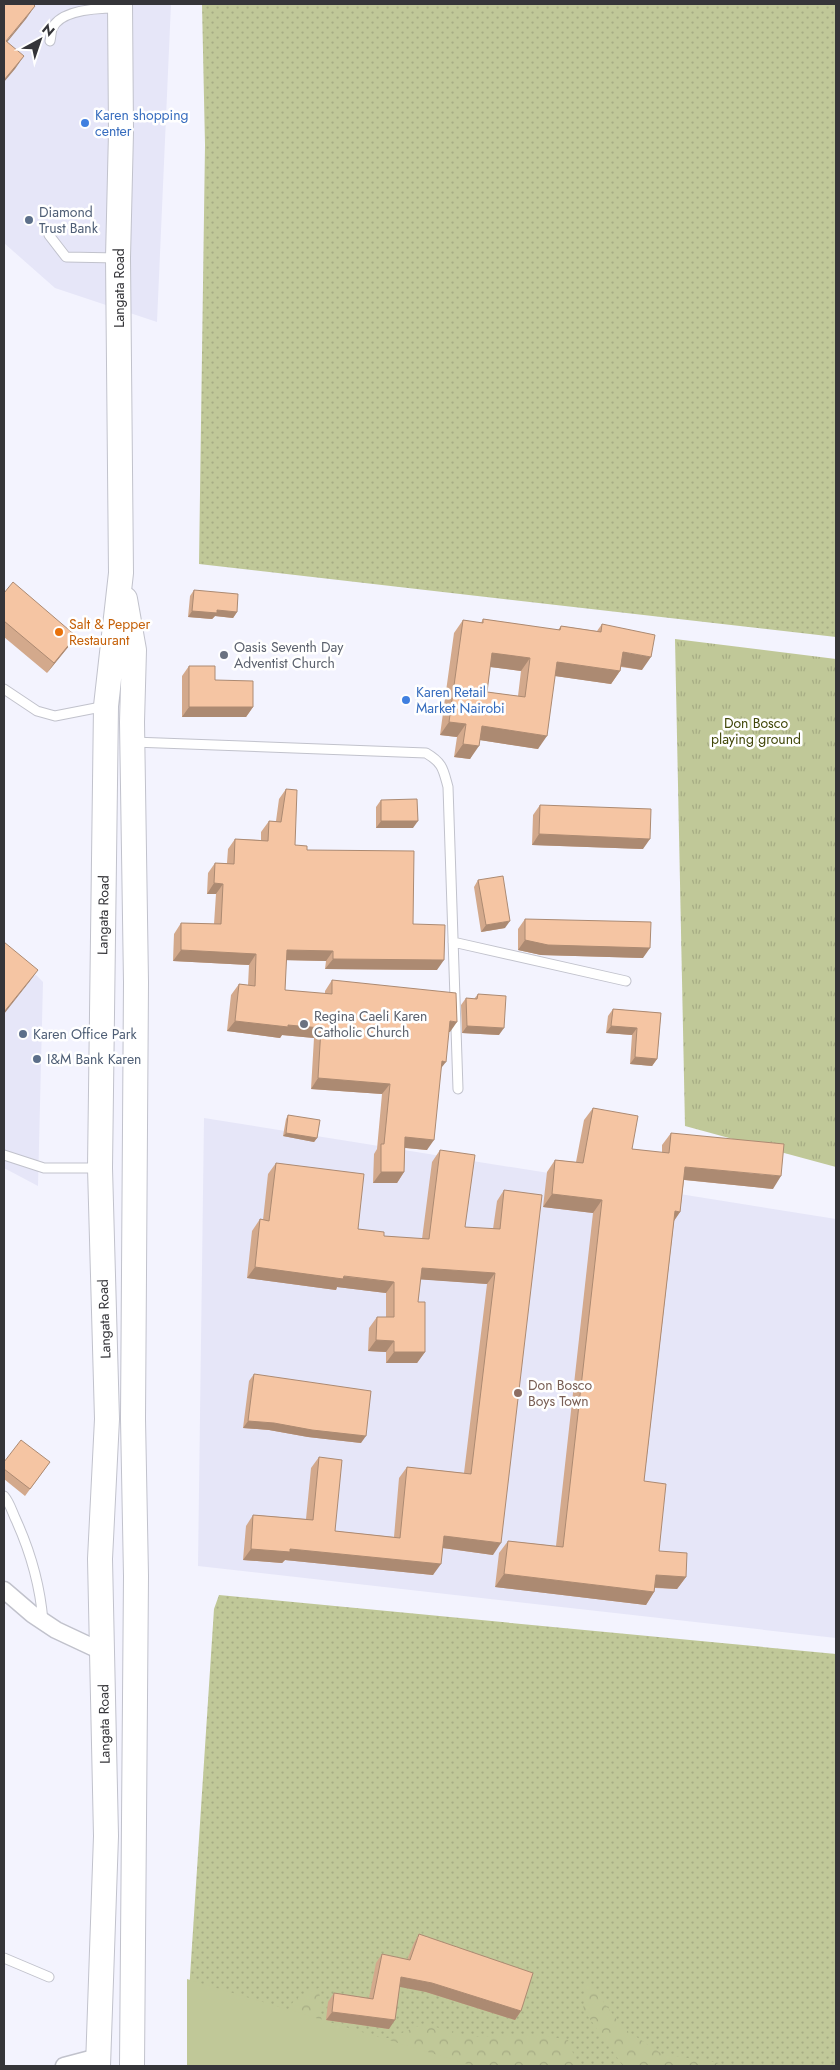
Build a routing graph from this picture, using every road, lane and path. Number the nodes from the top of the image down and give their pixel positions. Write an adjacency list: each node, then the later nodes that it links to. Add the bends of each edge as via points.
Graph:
1 (120, 6): 2 (lane, via 88,8 59,20 52,28); 4 (main road, Langata Road)
2 (50, 40)
3 (49, 235): 4 (lane, via 66,257)
4 (118, 258): 5 (main road, Langata Road)
5 (121, 573): 7 (main road, Langata Road); 8 (main road, Langata Road, via 134,650)
6 (4, 688): 7 (lane, via 37,711 55,716)
7 (106, 706): 13 (main road, Langata Road)
8 (133, 742): 9 (lane, via 426,753 437,759 448,787); 22 (main road, Langata Road, via 136,1576)
9 (453, 942): 10 (lane); 11 (lane)
10 (626, 981)
11 (458, 1090)
12 (4, 1155): 13 (lane, via 44,1168)
13 (100, 1168): 17 (main road, Langata Road, via 107,1419 100,1558)
14 (4, 1496): 16 (lane, via 35,1568)
15 (4, 1590): 16 (street)
16 (43, 1621): 17 (street)
17 (103, 1652): 20 (main road, Langata Road, via 106,1836)
18 (4, 1958): 19 (lane)
19 (49, 1977)
20 (98, 2062): 21 (street)
21 (64, 2066)
22 (132, 2066)

